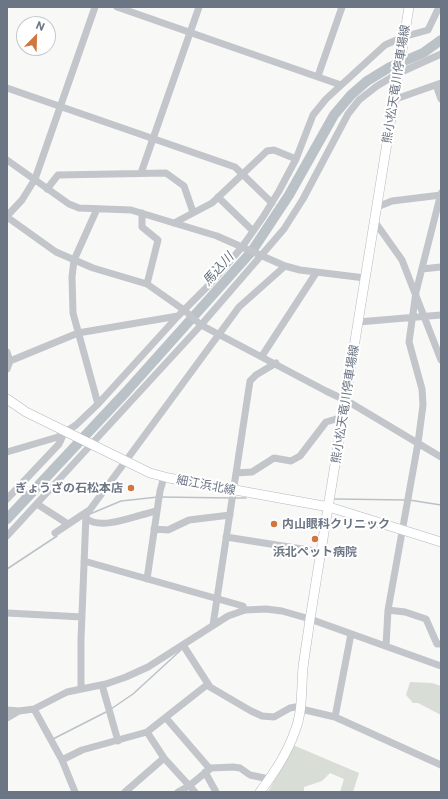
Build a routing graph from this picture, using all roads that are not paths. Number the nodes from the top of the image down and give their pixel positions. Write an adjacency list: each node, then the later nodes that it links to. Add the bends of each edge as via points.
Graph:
1 (95, 7): 17 (street)
2 (117, 7): 7 (street)
3 (199, 7): 7 (street)
4 (342, 7): 11 (street)
5 (409, 7): 8 (main road, 熊小松天竜川停車場線)
6 (439, 7): 8 (street, via 428,30)
7 (190, 32): 11 (street); 18 (street)
8 (403, 39): 10 (main road, 熊小松天竜川停車場線); 13 (street, via 386,45)
9 (441, 54): 10 (street)
10 (397, 72): 16 (main road, 熊小松天竜川停車場線); 37 (street, via 359,100 350,111 303,199 284,229)
11 (318, 76): 13 (street)
12 (438, 84): 15 (street); 16 (street)
13 (341, 85): 20 (street, via 313,115)
14 (7, 88): 17 (street)
15 (441, 99)
16 (393, 100): 28 (main road, 熊小松天竜川停車場線)
17 (60, 107): 18 (street); 23 (street)
18 (153, 138): 21 (street); 22 (street, via 235,167)
19 (7, 160): 23 (street)
20 (296, 160): 22 (street, via 270,150); 27 (street)
21 (141, 173): 24 (street, via 58,175); 30 (street, via 166,173 184,186)
22 (243, 175): 26 (street); 27 (street)
23 (35, 179): 24 (street); 32 (street, via 22,200)
24 (47, 189): 29 (street, via 68,204 79,208)
25 (441, 194): 28 (street, via 392,201); 41 (street)
26 (218, 197): 30 (street, via 212,203); 35 (street)
27 (272, 203): 35 (street)
28 (377, 207): 33 (main road, 熊小松天竜川停車場線)
29 (97, 209): 31 (street); 38 (street)
30 (192, 212): 34 (street)
31 (142, 213): 34 (street); 44 (street, via 142,227 158,240)
32 (7, 216): 38 (street, via 56,252)
33 (375, 222): 43 (main road, 熊小松天竜川停車場線); 45 (street, via 402,260)
34 (174, 223): 36 (street)
35 (253, 231): 36 (street)
36 (244, 247): 37 (street); 46 (street)
37 (262, 255): 39 (street); 52 (street)
38 (74, 260): 44 (street); 53 (street, via 72,299)
39 (285, 266): 42 (street); 54 (street, via 239,307)
40 (441, 267): 41 (street)
41 (422, 269): 45 (street)
42 (316, 273): 43 (street); 56 (street)
43 (365, 278): 51 (main road, 熊小松天竜川停車場線)
44 (146, 284): 46 (street)
45 (416, 292): 49 (street); 50 (street)
46 (186, 311): 48 (street); 52 (street)
47 (441, 315): 49 (street)
48 (178, 316): 53 (street); 63 (street)
49 (425, 317): 50 (street); 57 (street)
50 (413, 318): 51 (street); 67 (street, via 408,342 422,389 423,405)
51 (358, 322): 62 (main road, 熊小松天竜川停車場線)
52 (200, 324): 54 (street); 66 (street)
53 (78, 334): 58 (street); 63 (street)
54 (219, 335): 56 (street); 70 (street)
55 (7, 352): 58 (street)
56 (262, 356): 59 (street)
57 (441, 360)
58 (10, 361): 60 (street)
59 (276, 363): 62 (street); 71 (street, via 250,381)
60 (7, 369)
61 (7, 400): 65 (main road)
62 (346, 401): 64 (main road, 熊小松天竜川停車場線); 67 (street)
63 (98, 404): 65 (street)
64 (343, 417): 71 (street, via 326,422 300,456 291,461 274,458 252,472); 76 (main road, 熊小松天竜川停車場線)
65 (67, 432): 66 (main road, 細江浜北線); 68 (street); 74 (street, via 60,444)
66 (91, 443): 70 (main road, 細江浜北線); 75 (street)
67 (418, 443): 69 (street); 82 (street)
68 (7, 452)
69 (441, 457)
70 (125, 461): 72 (main road, 細江浜北線); 78 (street)
71 (236, 473): 73 (street)
72 (164, 477): 73 (main road, 細江浜北線); 77 (street)
73 (233, 495): 76 (main road, 細江浜北線); 79 (street)
74 (7, 499)
75 (37, 504): 80 (street); 84 (street)
76 (329, 507): 82 (main road, 細江浜北線); 87 (main road, 熊小松天竜川停車場線)
77 (157, 511): 78 (street, via 123,521 96,523); 81 (street)
78 (87, 515): 80 (street); 88 (street)
79 (230, 515): 81 (street, via 189,520 168,530); 85 (street)
80 (68, 524): 83 (street)
81 (154, 529): 89 (street)
82 (402, 530): 86 (main road, 細江浜北線); 92 (street)
83 (55, 533)
84 (7, 536)
85 (226, 537): 87 (street); 90 (street)
86 (441, 542)
87 (321, 552): 95 (main road, 熊小松天竜川停車場線)
88 (84, 561): 89 (street); 94 (street)
89 (147, 579): 90 (street)
90 (217, 599): 91 (street, via 243,606); 96 (street)
91 (245, 610): 95 (street, via 282,611); 96 (street)
92 (388, 610): 98 (street, via 426,619 437,644); 100 (street)
93 (7, 613): 94 (street)
94 (82, 617): 104 (street)
95 (310, 619): 97 (street); 105 (main road, 熊小松天竜川停車場線, via 303,667)
96 (213, 625): 99 (street)
97 (351, 634): 100 (street); 109 (street)
98 (441, 644)
99 (183, 645): 102 (street); 103 (street, via 138,672)
100 (386, 646): 101 (street)
101 (441, 666)
102 (208, 684): 105 (street, via 223,696 262,716 274,717 290,708); 111 (street)
103 (102, 685): 104 (street); 113 (street)
104 (81, 688): 106 (street, via 67,692)
105 (301, 707): 109 (street); 118 (main road, 熊小松天竜川停車場線, via 288,750)
106 (34, 709): 108 (street); 115 (street)
107 (7, 710): 108 (street)
108 (19, 711): 110 (street)
109 (335, 717): 116 (street)
110 (7, 718)
111 (166, 718): 112 (street); 117 (street)
112 (147, 732): 113 (street); 114 (street)
113 (118, 741): 115 (street, via 82,750)
114 (164, 758): 119 (street); 121 (street)
115 (62, 760): 120 (street)
116 (441, 765)
117 (208, 770): 118 (street, via 234,767 250,775); 119 (street); 124 (street)
118 (269, 779): 125 (main road, 熊小松天竜川停車場線)
119 (189, 786): 122 (street); 123 (street)
120 (75, 792)
121 (125, 792)
122 (178, 792)
123 (195, 792)
124 (216, 792)
125 (260, 792)

